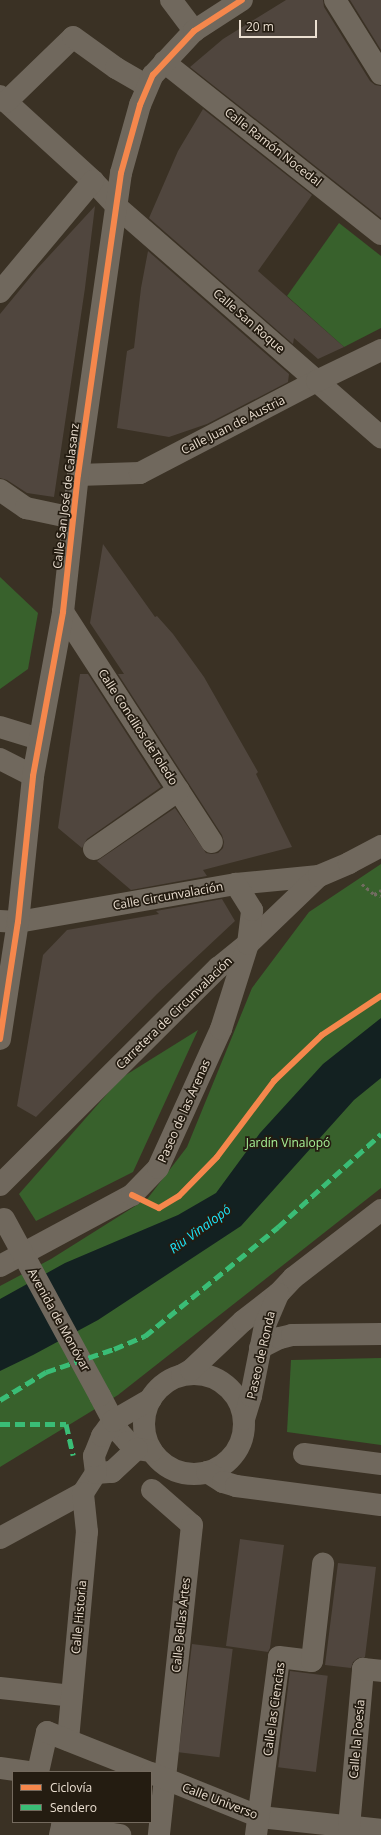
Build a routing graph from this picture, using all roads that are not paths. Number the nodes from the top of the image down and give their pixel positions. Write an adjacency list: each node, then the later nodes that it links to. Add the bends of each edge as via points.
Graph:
1 (171, 0): 4 (street)
2 (242, 0): 4 (street, Calle San José de Calasanz)
3 (335, 0): 6 (street)
4 (194, 31): 5 (street, Calle San José de Calasanz)
5 (164, 62): 7 (street, Calle San José de Calasanz); 11 (street, Calle Ramón Nocedal)
6 (381, 74)
7 (147, 86): 8 (street, via 73,38); 10 (street, Calle San José de Calasanz, via 121,173)
8 (3, 99): 9 (street)
9 (93, 181): 10 (street, Calle San Roque); 12 (street)
10 (116, 206): 14 (street, Calle San Roque); 16 (street, Calle San José de Calasanz)
11 (381, 234)
12 (0, 292)
13 (381, 350): 14 (street, Calle Juan de Austria)
14 (317, 381): 15 (street, Calle San Roque); 16 (street, Calle Juan de Austria, via 140,473)
15 (381, 437)
16 (78, 475): 18 (street, Calle San José de Calasanz)
17 (0, 490): 18 (street, via 26,508)
18 (73, 518): 19 (street, Calle San José de Calasanz)
19 (63, 612): 21 (street, Calle San José de Calasanz); 24 (street, Calle Concilios deToledo)
20 (0, 727): 21 (street)
21 (39, 739): 23 (street, Calle San José de Calasanz)
22 (0, 759): 23 (street)
23 (33, 776): 30 (street, Calle San José de Calasanz)
24 (179, 790): 25 (street, Calle Concilios deToledo); 27 (street)
25 (212, 842)
26 (381, 846): 28 (street, Carretera de Circunvalación)
27 (94, 849)
28 (319, 876): 29 (street, Calle Circunvalación); 31 (street, Carretera de Circunvalación)
29 (236, 884): 30 (street, Calle Circunvalación); 31 (street, Paseo de las Arenas, via 252,910)
30 (9, 922): 32 (street, Calle San José de Calasanz)
31 (248, 944): 34 (street, Carretera de Circunvalación, via 218,968); 37 (street, Paseo de las Arenas, via 221,1029 158,1168 132,1195)
32 (6, 974): 33 (street, Calle San José de Calasanz)
33 (0, 1039)
34 (0, 1185)
35 (381, 1210): 38 (street, Paseo de Ronda, via 293,1278)
36 (2, 1215): 44 (street, Avenida de Monóvar, bridge)
37 (0, 1266)
38 (279, 1293): 40 (street, Paseo de Ronda, via 265,1325); 41 (street, Paseo de Ronda, via 259,1307 191,1370)
39 (381, 1334): 40 (street, via 292,1335)
40 (260, 1348): 43 (street, Paseo de Ronda)
41 (182, 1375): 42 (street, via 159,1388); 43 (street, via 210,1376 223,1383 240,1405)
42 (151, 1399): 44 (street); 46 (street, via 144,1425)
43 (244, 1419): 45 (street)
44 (113, 1421): 46 (street, Avenida de Monóvar, via 128,1442); 50 (street, via 102,1436 94,1456)
45 (240, 1443): 49 (street, via 227,1462); 52 (street, via 238,1460 241,1468 254,1481)
46 (145, 1450): 49 (street, via 182,1472); 50 (street, via 112,1472)
47 (304, 1454): 48 (street)
48 (381, 1464)
49 (207, 1472): 52 (street, via 223,1482 236,1486)
50 (96, 1473): 53 (street)
51 (152, 1490): 67 (street, Calle Bellas Artes, via 192,1525)
52 (272, 1490): 54 (street)
53 (83, 1493): 55 (street); 56 (street, Calle Historia)
54 (381, 1504)
55 (53, 1509): 56 (street, via 69,1515); 57 (street)
56 (87, 1532): 61 (street, Calle Historia)
57 (0, 1538)
58 (323, 1564): 68 (street, Calle las Ciencias, via 312,1661 279,1657)
59 (381, 1671): 69 (street, Calle la Poesía, via 363,1669)
60 (0, 1688): 61 (street)
61 (72, 1696): 62 (street, Calle Historia)
62 (68, 1740): 65 (street, via 48,1732); 66 (street)
63 (0, 1768): 64 (street)
64 (22, 1771)
65 (38, 1771)
66 (144, 1771)
67 (154, 1775): 68 (street, Calle Universo); 73 (street, Calle Universo)
68 (258, 1826): 69 (street, Calle Universo)
69 (348, 1827): 70 (street, Calle Universo)
70 (381, 1830)
71 (60, 1835): 72 (street, via 62,1826)
72 (120, 1835)
73 (159, 1835)

